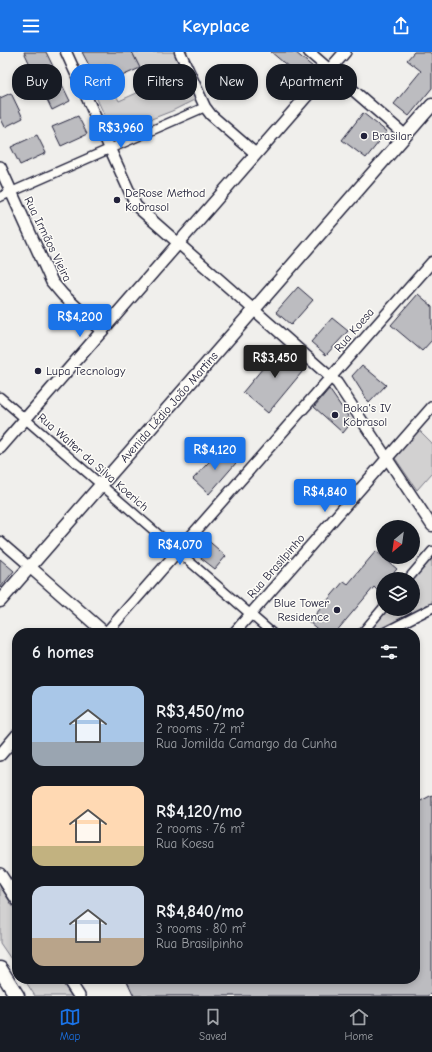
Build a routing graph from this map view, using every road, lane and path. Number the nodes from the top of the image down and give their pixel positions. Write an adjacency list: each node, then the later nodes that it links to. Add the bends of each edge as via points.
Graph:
1 (66, 52): 12 (street)
2 (180, 52): 10 (street)
3 (309, 52): 5 (street)
4 (345, 52): 6 (main road)
5 (322, 64)
6 (334, 64)
7 (357, 94): 11 (street)
8 (303, 100): 13 (main road)
9 (432, 105): 11 (main road, Avenida Lédio João Martins)
10 (205, 107): 12 (street); 13 (street, via 216,121)
11 (405, 135): 19 (main road, Avenida Lédio João Martins)
12 (109, 149): 15 (street); 17 (street, via 136,206)
13 (256, 154): 17 (main road)
14 (0, 167): 15 (main road, Rua Irmãos Vieira)
15 (11, 192): 16 (street); 20 (main road, Rua Irmãos Vieira, via 52,282)
16 (0, 197)
17 (177, 244): 19 (street); 20 (main road)
18 (432, 262): 21 (street, Rua Koesa)
19 (253, 310): 21 (street); 27 (main road, Avenida Lédio João Martins)
20 (102, 331): 24 (main road)
21 (330, 377): 26 (street); 30 (street, Rua Koesa)
22 (0, 397): 24 (street, Rua Walter da Silva Koerich)
23 (432, 407): 26 (street, Rua Brasilpinho)
24 (25, 419): 25 (main road); 27 (street, Rua Walter da Silva Koerich)
25 (0, 448)
26 (387, 458): 28 (street); 36 (street, Rua Brasilpinho)
27 (101, 485): 30 (street, Rua Walter da Silva Koerich); 32 (main road, Avenida Lédio João Martins)
28 (432, 526)
29 (0, 541): 32 (street)
30 (178, 551): 36 (street, Rua Walter da Silva Koerich); 39 (street, Rua Koesa)
31 (432, 551): 33 (street)
32 (30, 567): 34 (main road, Avenida Lédio João Martins); 38 (main road)
33 (414, 572)
34 (0, 600)
35 (432, 608): 43 (street)
36 (250, 614): 40 (street, Rua Brasilpinho); 41 (street, Rua Walter da Silva Koerich)
37 (376, 616): 42 (street)
38 (100, 628)
39 (110, 628)
40 (238, 628)
41 (266, 628)
42 (366, 628)
43 (393, 628)
44 (12, 741): 45 (main road)
45 (0, 755)
46 (0, 874): 47 (main road)
47 (12, 883)
48 (0, 969): 50 (highway)
49 (72, 984): 51 (main road)
50 (17, 996)
51 (80, 996)

